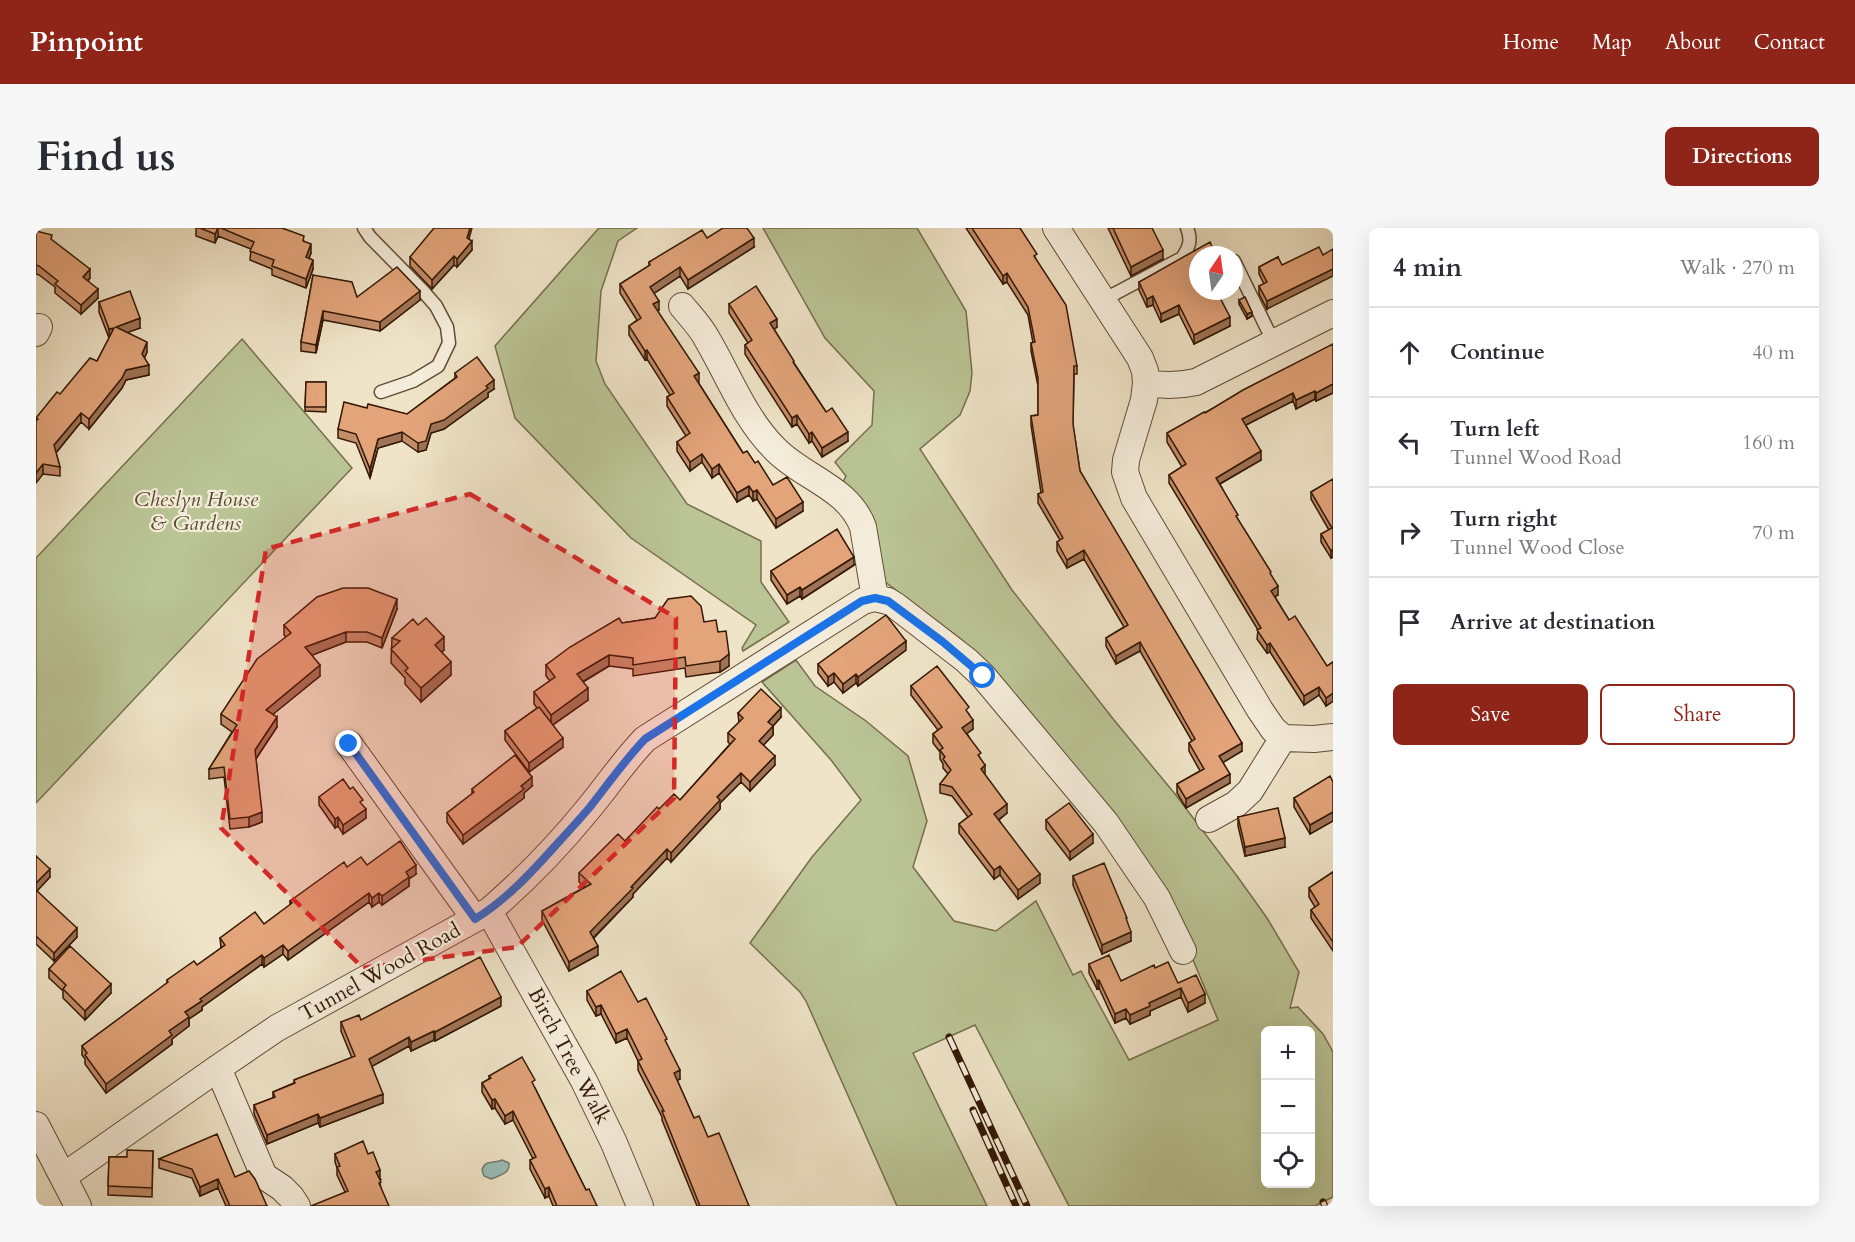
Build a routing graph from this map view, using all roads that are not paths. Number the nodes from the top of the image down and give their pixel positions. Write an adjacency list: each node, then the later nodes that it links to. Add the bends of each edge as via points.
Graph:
1 (364, 228): 10 (lane, via 436,306 447,327 449,343 438,366 413,381)
2 (1056, 228): 5 (street)
3 (1187, 228): 5 (lane, via 1190,243 1182,258)
4 (1243, 279): 8 (lane)
5 (1103, 300): 9 (street, via 1140,358)
6 (682, 306): 11 (street, via 706,337 766,440 787,461 836,491 860,517)
7 (1332, 315): 8 (street)
8 (1274, 343): 9 (street, via 1196,382 1179,386)
9 (1146, 383): 13 (street, via 1126,460 1125,472 1134,498 1260,710)
10 (381, 392)
11 (875, 598): 16 (street, Tunnel Wood Road, via 853,606 645,739 542,861); 17 (street, via 896,606 983,676 1106,823 1157,898)
12 (1333, 737): 13 (street)
13 (1283, 738): 15 (street, via 1250,791)
14 (349, 744): 16 (street, Birch Tree Walk)
15 (1209, 819)
16 (482, 915): 18 (street, Tunnel Wood Road, via 285,1023); 23 (street, Birch Tree Walk, via 584,1080)
17 (1183, 951)
18 (218, 1068): 20 (street, Tunnel Wood Road); 22 (street, via 264,1176 282,1188)
19 (36, 1125): 20 (street)
20 (64, 1176): 21 (street)
21 (78, 1206)
22 (297, 1206)
23 (640, 1206)

